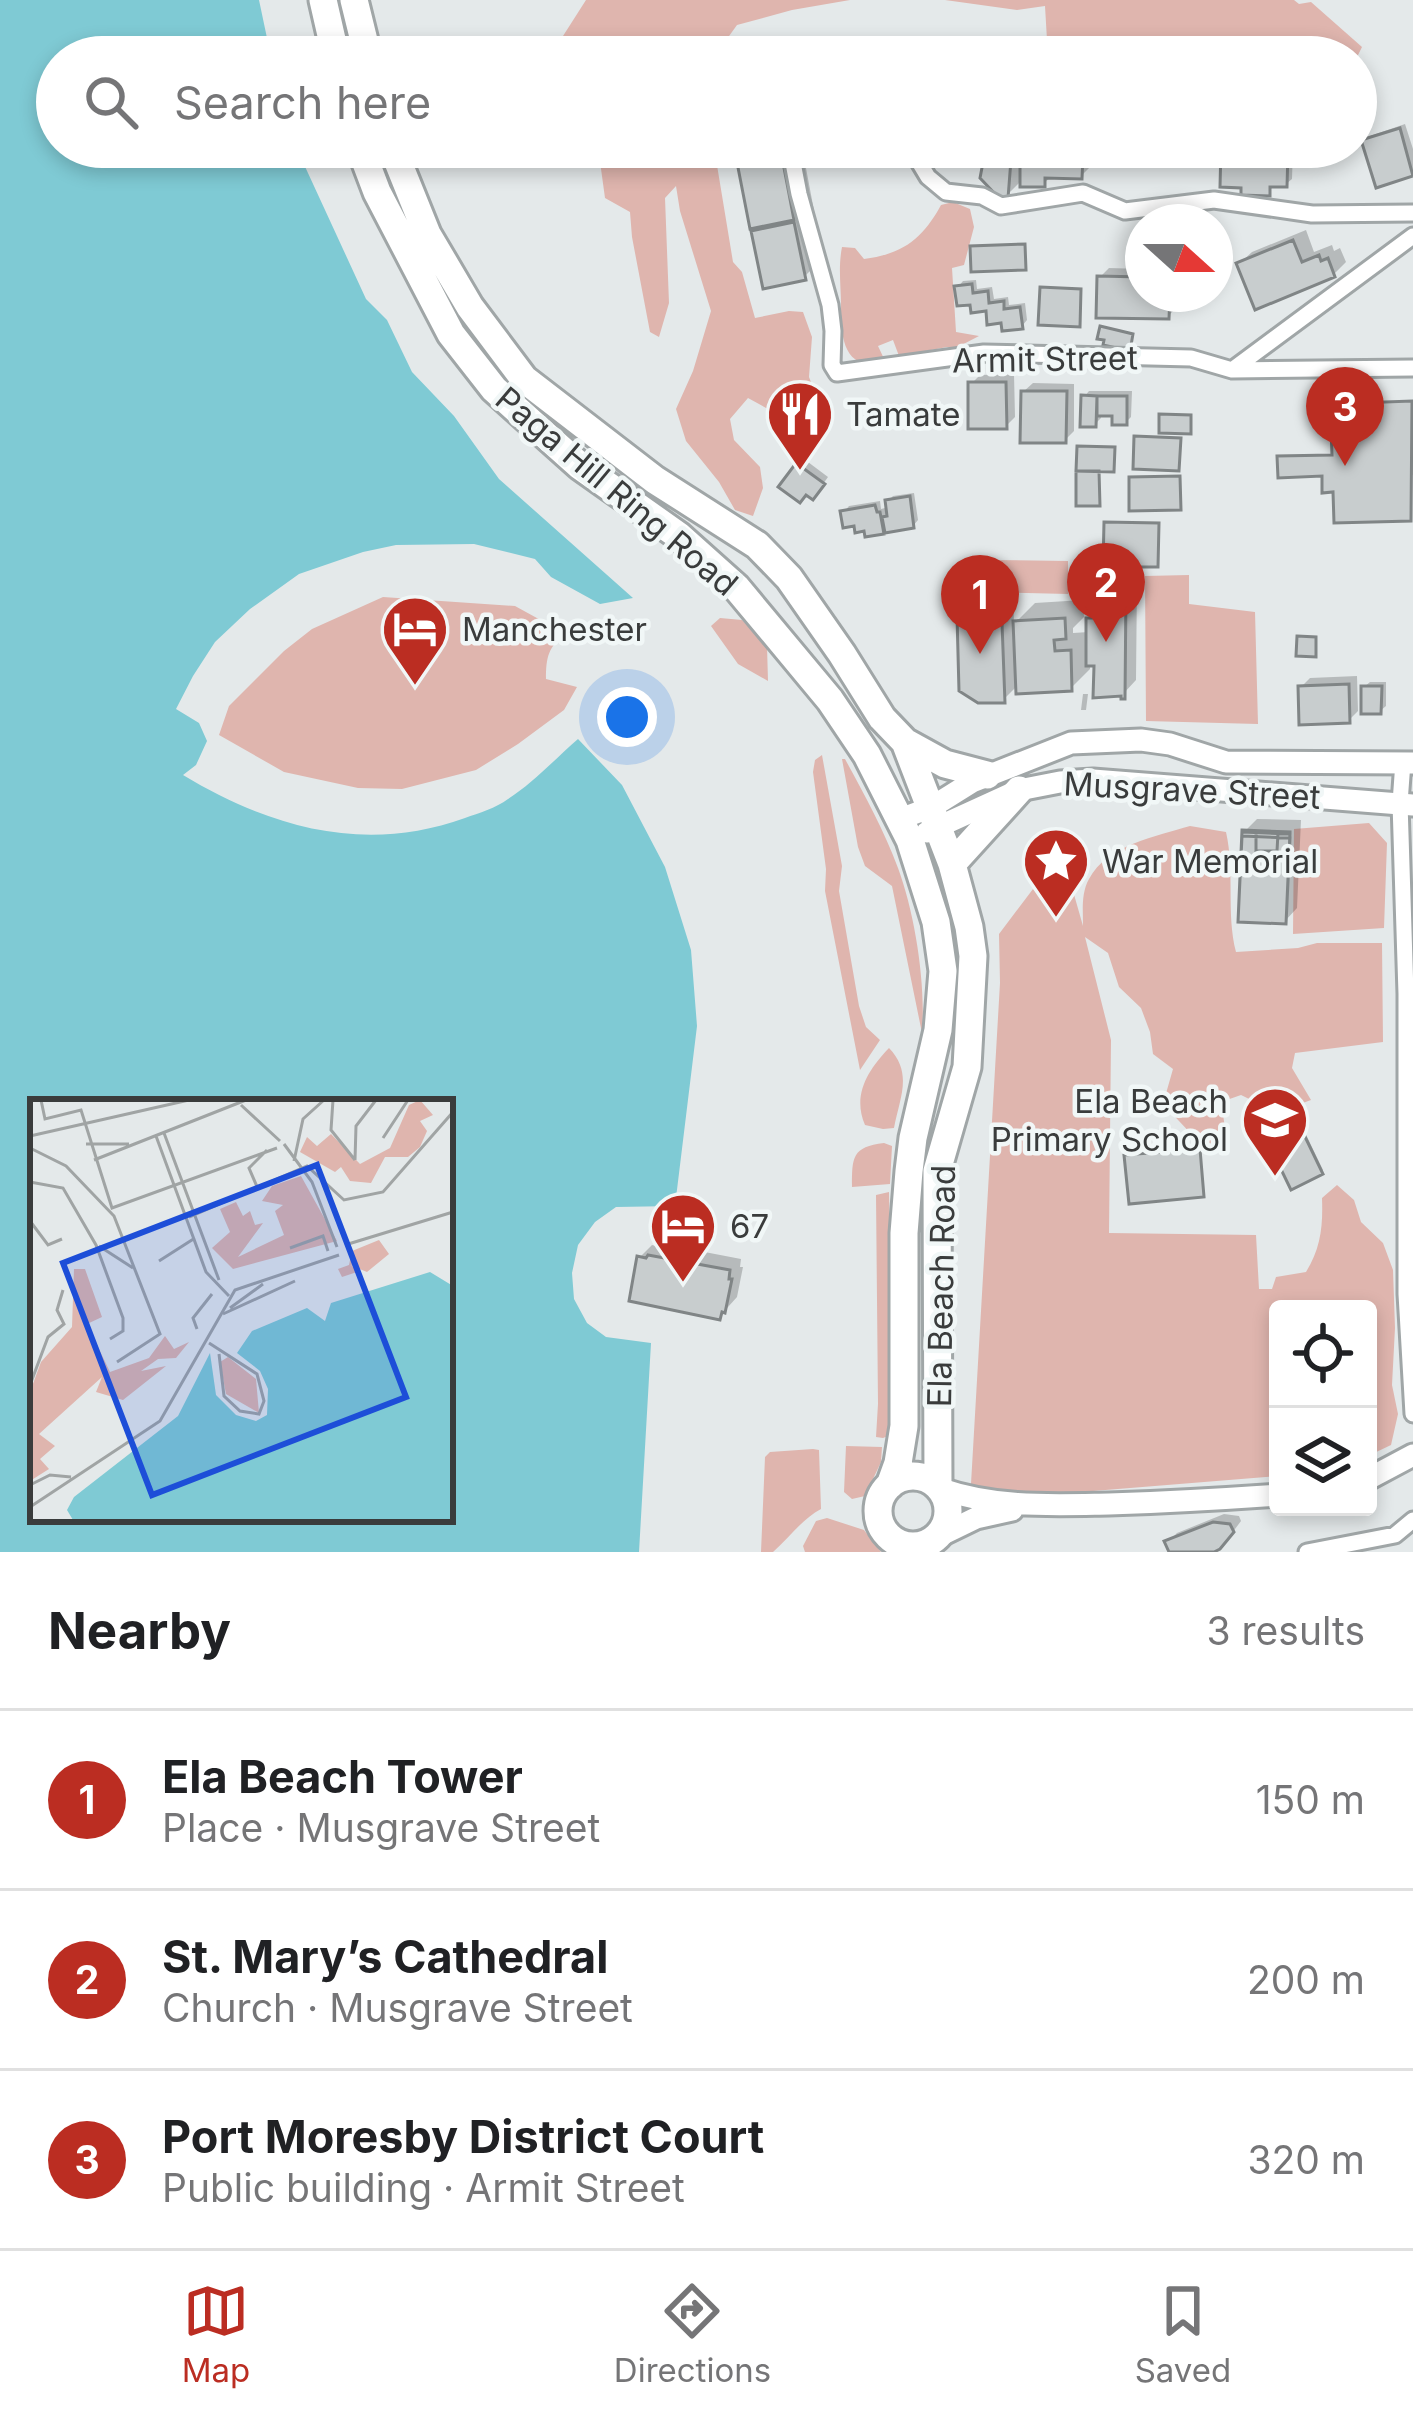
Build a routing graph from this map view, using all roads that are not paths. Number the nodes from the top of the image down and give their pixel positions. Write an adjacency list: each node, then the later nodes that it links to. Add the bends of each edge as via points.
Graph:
1 (323, 0): 3 (highway)
2 (354, 0): 4 (highway)
3 (331, 36)
4 (363, 36)
5 (368, 168): 14 (highway, Paga Hill Ring Road, via 451,334 494,389 580,466)
6 (400, 168): 13 (highway, Paga Hill Ring Road, via 427,234 524,379 655,480)
7 (794, 168): 12 (street, Armit Street, via 830,305 837,373 984,353 1191,358)
8 (923, 168): 9 (street, via 946,192 1000,206 1083,193 1125,211 1214,200 1312,214)
9 (1413, 213)
10 (1413, 236): 12 (street)
11 (1413, 368): 12 (street, Armit Street)
12 (1232, 370)
13 (757, 544): 14 (highway); 15 (highway, Paga Hill Ring Road)
14 (723, 573): 23 (highway, Paga Hill Ring Road, via 830,700)
15 (899, 736): 18 (highway, via 945,764); 22 (highway, Paga Hill Ring Road)
16 (1195, 754): 17 (street, Musgrave Street, via 1226,762); 18 (street, Musgrave Street, via 1142,740 1071,743); 19 (street)
17 (1408, 762): 21 (street)
18 (988, 776): 22 (street, Musgrave Street)
19 (1190, 786): 20 (street, Musgrave Street, via 1093,779); 21 (street, Musgrave Street)
20 (1019, 790): 22 (street, Musgrave Street); 24 (highway)
21 (1407, 804): 25 (street)
22 (935, 816): 23 (street, Musgrave Street); 24 (highway, Ela Beach Road)
23 (905, 829): 28 (highway, Ela Beach Road, via 943,971 909,1171 904,1426)
24 (952, 864): 29 (highway, Ela Beach Road, via 973,975 967,1067 938,1171)
25 (1413, 1414)
26 (1413, 1455): 27 (street)
27 (1377, 1474)
28 (890, 1485): 29 (highway, via 909,1476); 34 (highway, via 878,1511)
29 (940, 1488): 31 (street); 33 (highway, via 949,1508)
30 (1269, 1496): 31 (street)
31 (1030, 1505): 33 (street, via 976,1518)
32 (1413, 1520): 35 (street, via 1395,1534)
33 (937, 1542): 34 (highway)
34 (892, 1545)
35 (1307, 1552)

